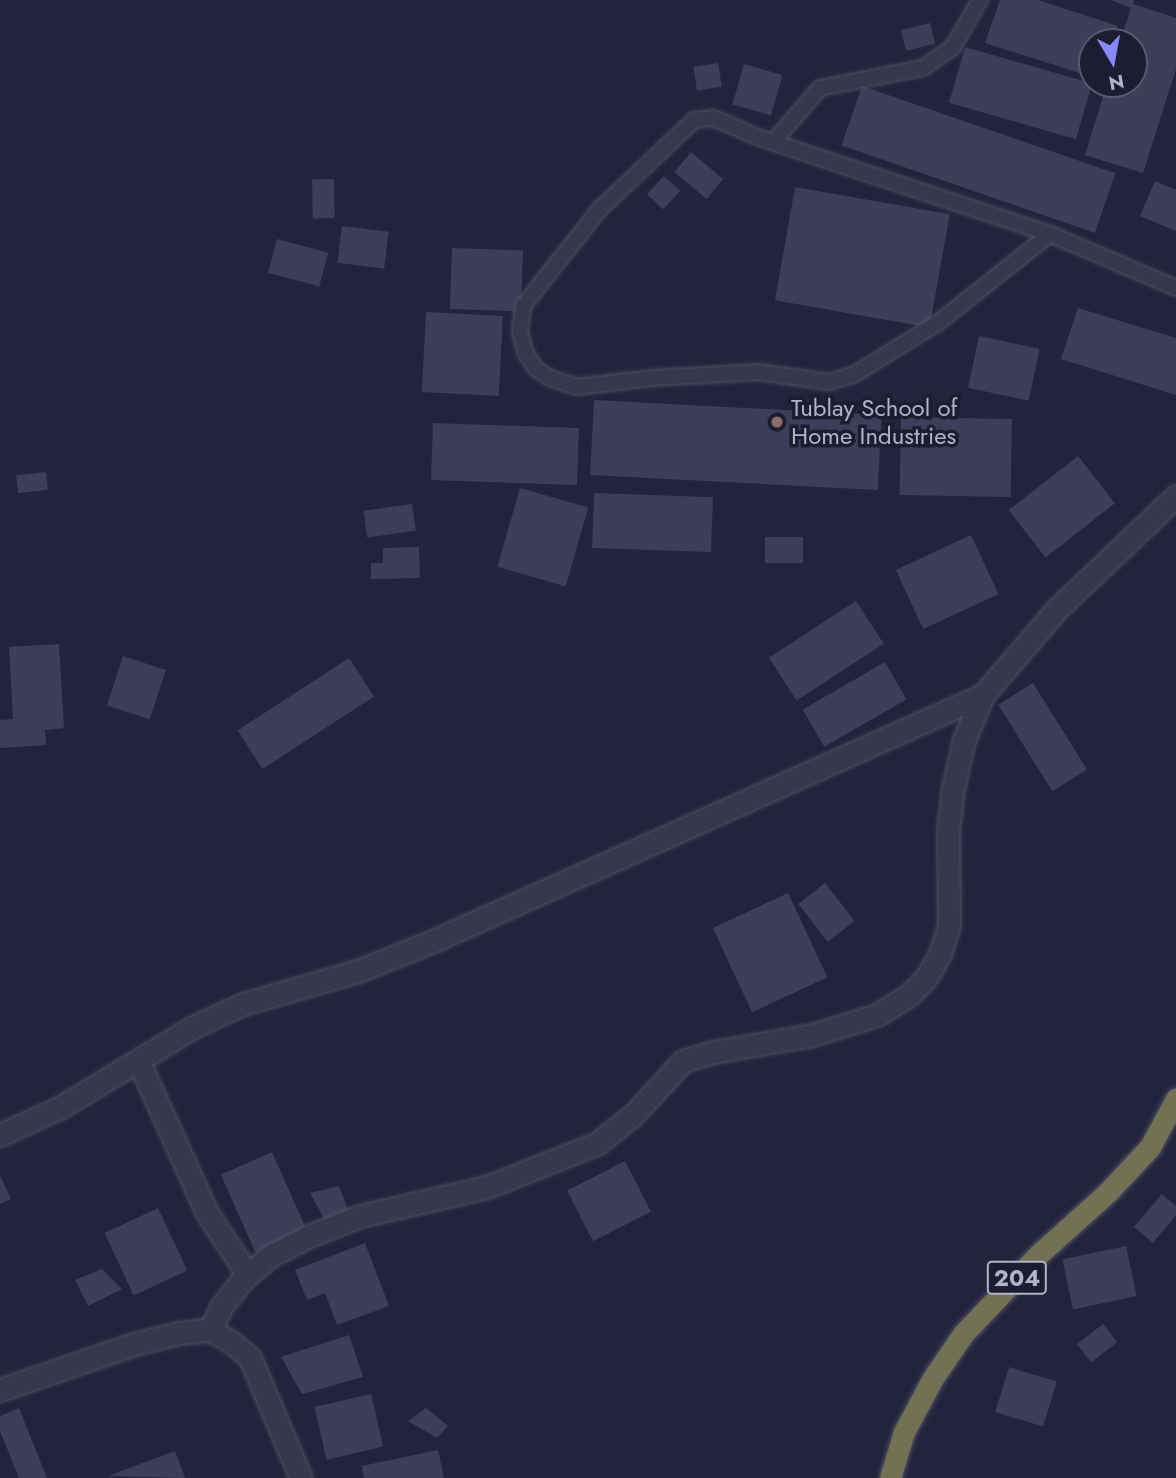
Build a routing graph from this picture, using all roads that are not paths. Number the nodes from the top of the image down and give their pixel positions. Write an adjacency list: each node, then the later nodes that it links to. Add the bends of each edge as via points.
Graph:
1 (980, 0): 2 (lane, via 953,47 923,68 820,88)
2 (774, 141): 3 (lane); 3 (lane, via 714,118 694,120 600,209 523,306 520,332 536,369 577,387 759,372 828,382 855,374 939,322)
3 (1050, 234): 4 (lane)
4 (1176, 288)
5 (1176, 496): 6 (street, via 1057,609)
6 (983, 695): 7 (street, via 433,941 358,971 243,1004); 10 (street, via 964,740 953,788 948,831 949,925 940,954 908,996 877,1015 812,1035 683,1061 635,1113 598,1143 487,1187 360,1216 270,1256)
7 (138, 1060): 9 (street, via 61,1107); 10 (street, via 207,1213)
8 (1176, 1099): 14 (highway, 204, via 1150,1147 964,1334 904,1432)
9 (0, 1135)
10 (248, 1275): 11 (street, via 221,1307)
11 (209, 1330): 12 (street, via 134,1344); 13 (street, via 250,1358)
12 (0, 1390)
13 (301, 1478)
14 (890, 1478)

